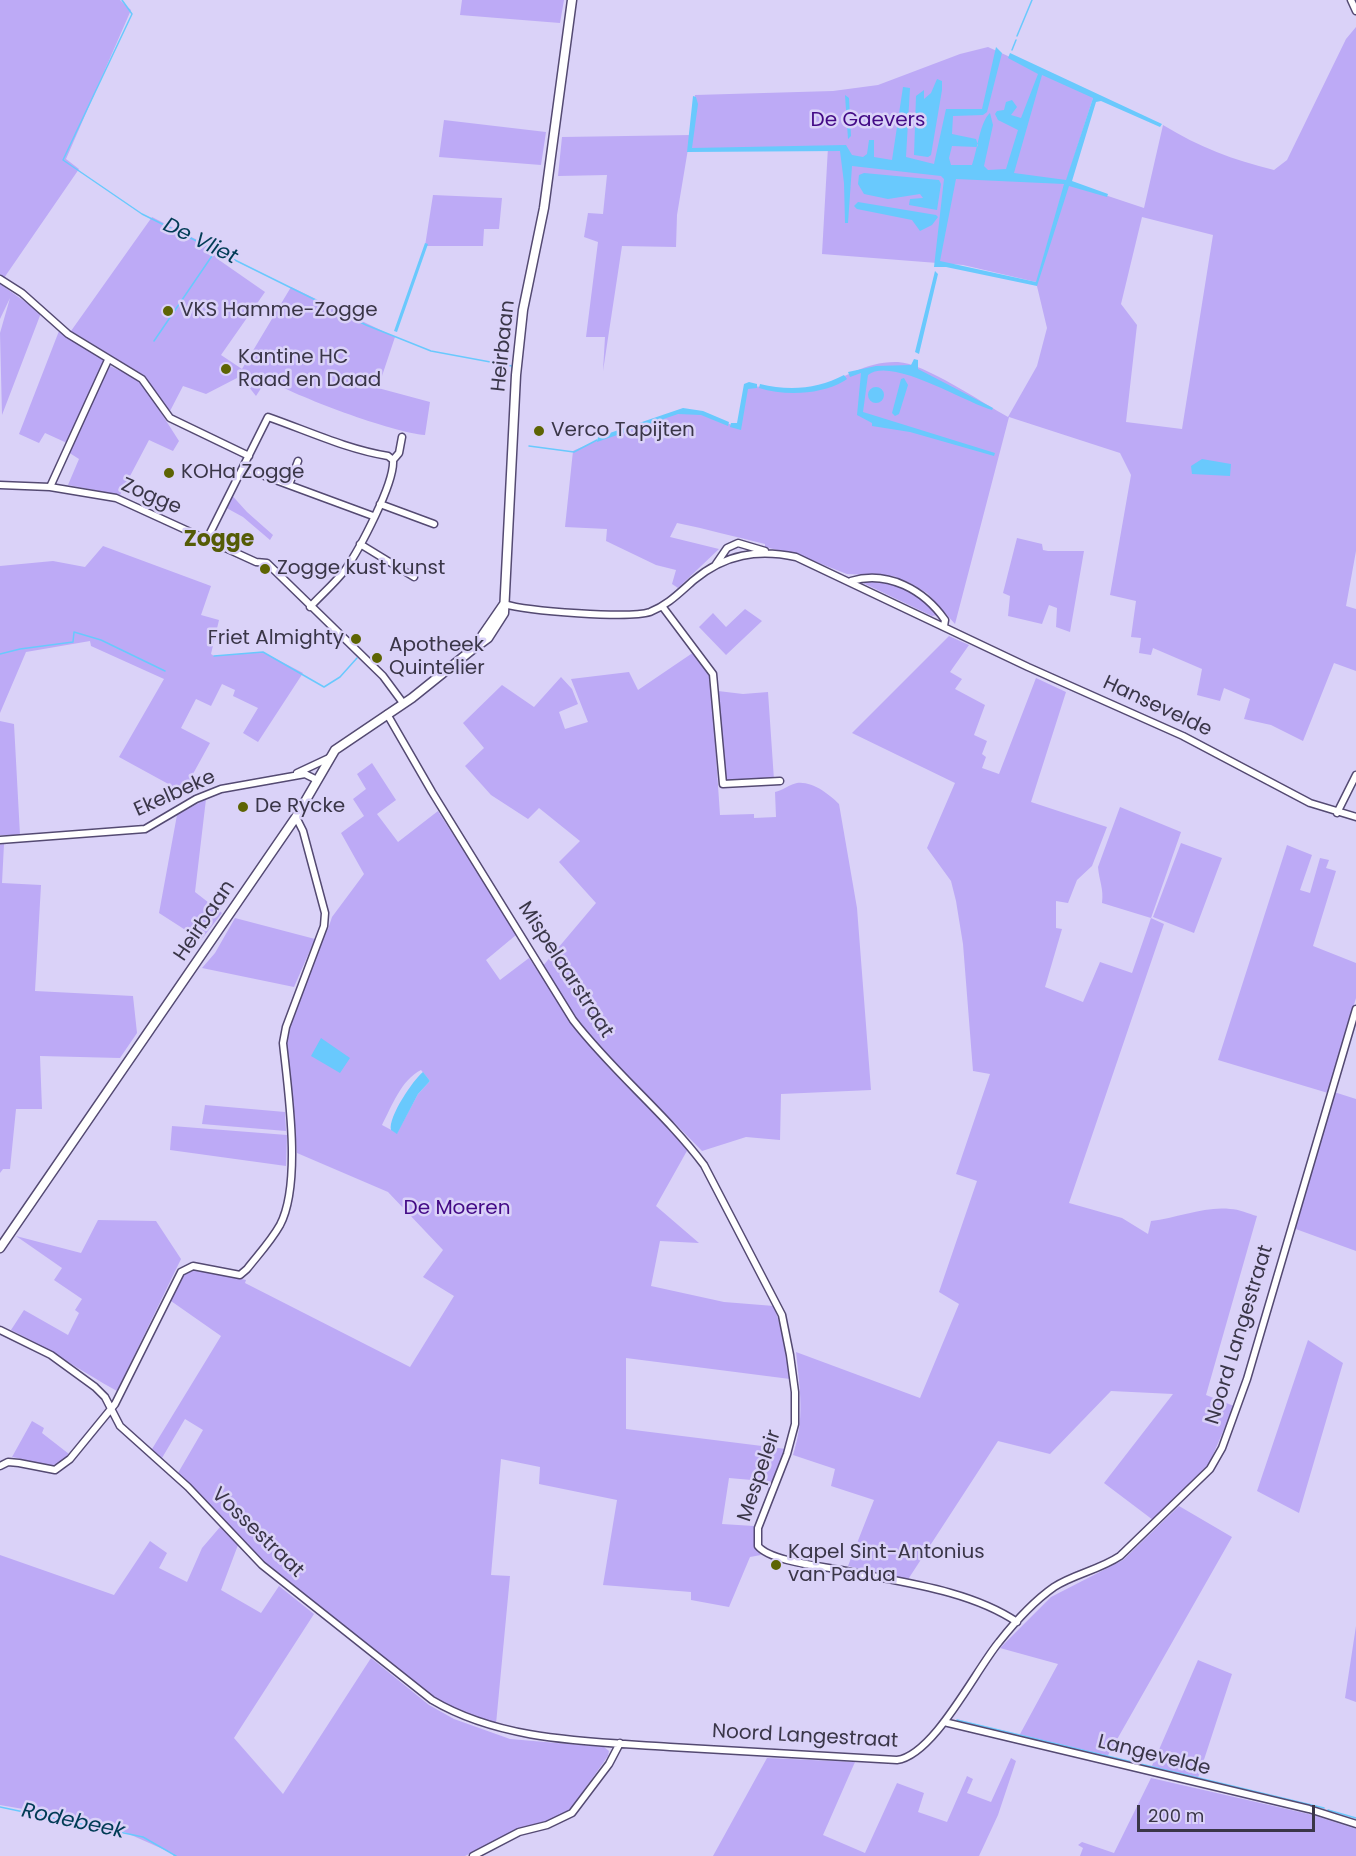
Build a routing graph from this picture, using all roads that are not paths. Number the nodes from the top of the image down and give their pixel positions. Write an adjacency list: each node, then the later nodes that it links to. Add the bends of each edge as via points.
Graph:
1 (572, 0): 23 (main road, Heirbaan, via 542,219 523,310)
2 (1351, 0): 3 (street)
3 (1356, 11)
4 (0, 279): 5 (street, via 68,334)
5 (108, 360): 7 (street, via 142,379 168,416); 13 (street)
6 (402, 437): 8 (street, via 399,453)
7 (249, 456): 8 (street, via 268,417 346,448); 10 (street)
8 (393, 460): 14 (street, via 391,481)
9 (298, 461): 12 (street)
10 (243, 468): 12 (street); 17 (street)
11 (0, 485): 13 (street, Zogge)
12 (289, 485): 15 (street)
13 (50, 487): 17 (street, Zogge, via 116,498)
14 (380, 504): 15 (street); 16 (street)
15 (373, 516): 18 (street)
16 (434, 524)
17 (207, 539): 25 (street, Zogge, via 255,562 267,563)
18 (360, 544): 21 (street); 25 (street, via 344,571)
19 (768, 553): 20 (street, via 734,557); 20 (street, via 738,543 727,548); 22 (street, Hansevelde, via 796,557)
20 (716, 564): 24 (street)
21 (414, 577)
22 (851, 581): 26 (street, Hansevelde); 26 (street, via 890,581 916,590 940,613)
23 (504, 604): 24 (street, via 627,616); 27 (main road, Heirbaan, via 473,649)
24 (662, 606): 33 (street, via 713,674 723,784)
25 (310, 607): 27 (street, Zogge, via 383,676)
26 (944, 627): 34 (street, Hansevelde, via 1160,724 1310,803)
27 (403, 703): 28 (main road, Heirbaan)
28 (387, 714): 29 (main road, Heirbaan); 40 (street, Mispelaarstraat, via 573,1020 704,1165)
29 (329, 758): 31 (street, Ekelbeke); 32 (main road, Heirbaan)
30 (1356, 775): 34 (street)
31 (291, 776): 32 (street, Ekelbeke, via 309,774); 37 (street, Ekelbeke, via 215,791 145,829)
32 (317, 780): 35 (main road, Heirbaan)
33 (780, 781)
34 (1337, 813): 36 (street, Hansevelde)
35 (296, 817): 39 (main road, Heirbaan); 42 (street, via 325,913 324,926 283,1043 292,1154 282,1218 244,1272 233,1275 193,1266 181,1272)
36 (1356, 817)
37 (0, 840)
38 (1356, 1009): 44 (street, Noord Langestraat, via 1247,1379 1222,1448 1210,1469 1120,1556 1106,1566 1054,1587)
39 (0, 1248)
40 (770, 1291): 44 (street, Mespeleir, via 782,1315 790,1355 795,1424 758,1528 758,1546 763,1552 796,1561 967,1599 997,1608)
41 (0, 1330): 42 (street, Vossestraat, via 51,1355 95,1387)
42 (111, 1411): 43 (street, via 59,1469 48,1471 8,1462); 46 (street, Vossestraat, via 120,1426 188,1487 281,1583 432,1700 451,1712)
43 (0, 1466)
44 (1017, 1622): 45 (street, Noord Langestraat, via 998,1642)
45 (944, 1722): 47 (street, Noord Langestraat, via 914,1755 897,1760); 48 (street, Langevelde, via 1309,1809)
46 (513, 1733): 47 (street, Noord Langestraat)
47 (620, 1743): 49 (street, via 572,1813 519,1832)
48 (1356, 1824)
49 (473, 1856)

